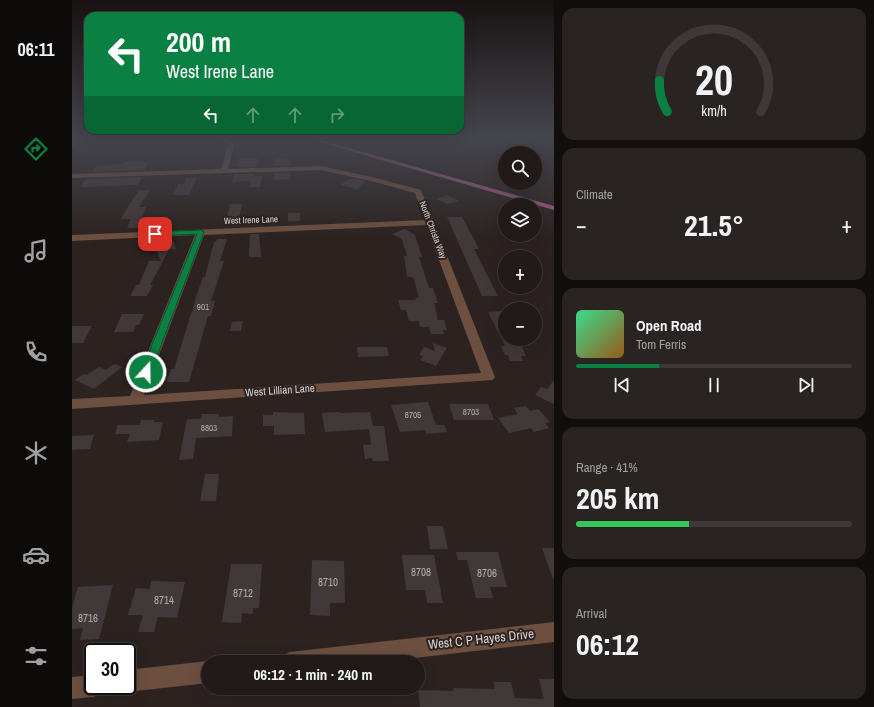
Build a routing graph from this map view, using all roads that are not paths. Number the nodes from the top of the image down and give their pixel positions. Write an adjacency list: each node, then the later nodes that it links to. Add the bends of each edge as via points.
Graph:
1 (224, 171): 3 (street, North Christa Way)
2 (339, 171): 4 (street, North Christa Way, via 418,192)
3 (72, 176)
4 (430, 222): 5 (street, West Irene Lane); 7 (street, North Christa Way)
5 (201, 232): 6 (street, West Irene Lane); 8 (street)
6 (72, 238)
7 (489, 377): 8 (street, West Lillian Lane)
8 (135, 400): 9 (street, West Lillian Lane)
9 (72, 404)
10 (554, 632): 11 (street, West C P Hayes Drive)
11 (352, 655)
12 (201, 673): 13 (street)
13 (136, 681)
14 (84, 687): 15 (street)
15 (72, 688)

